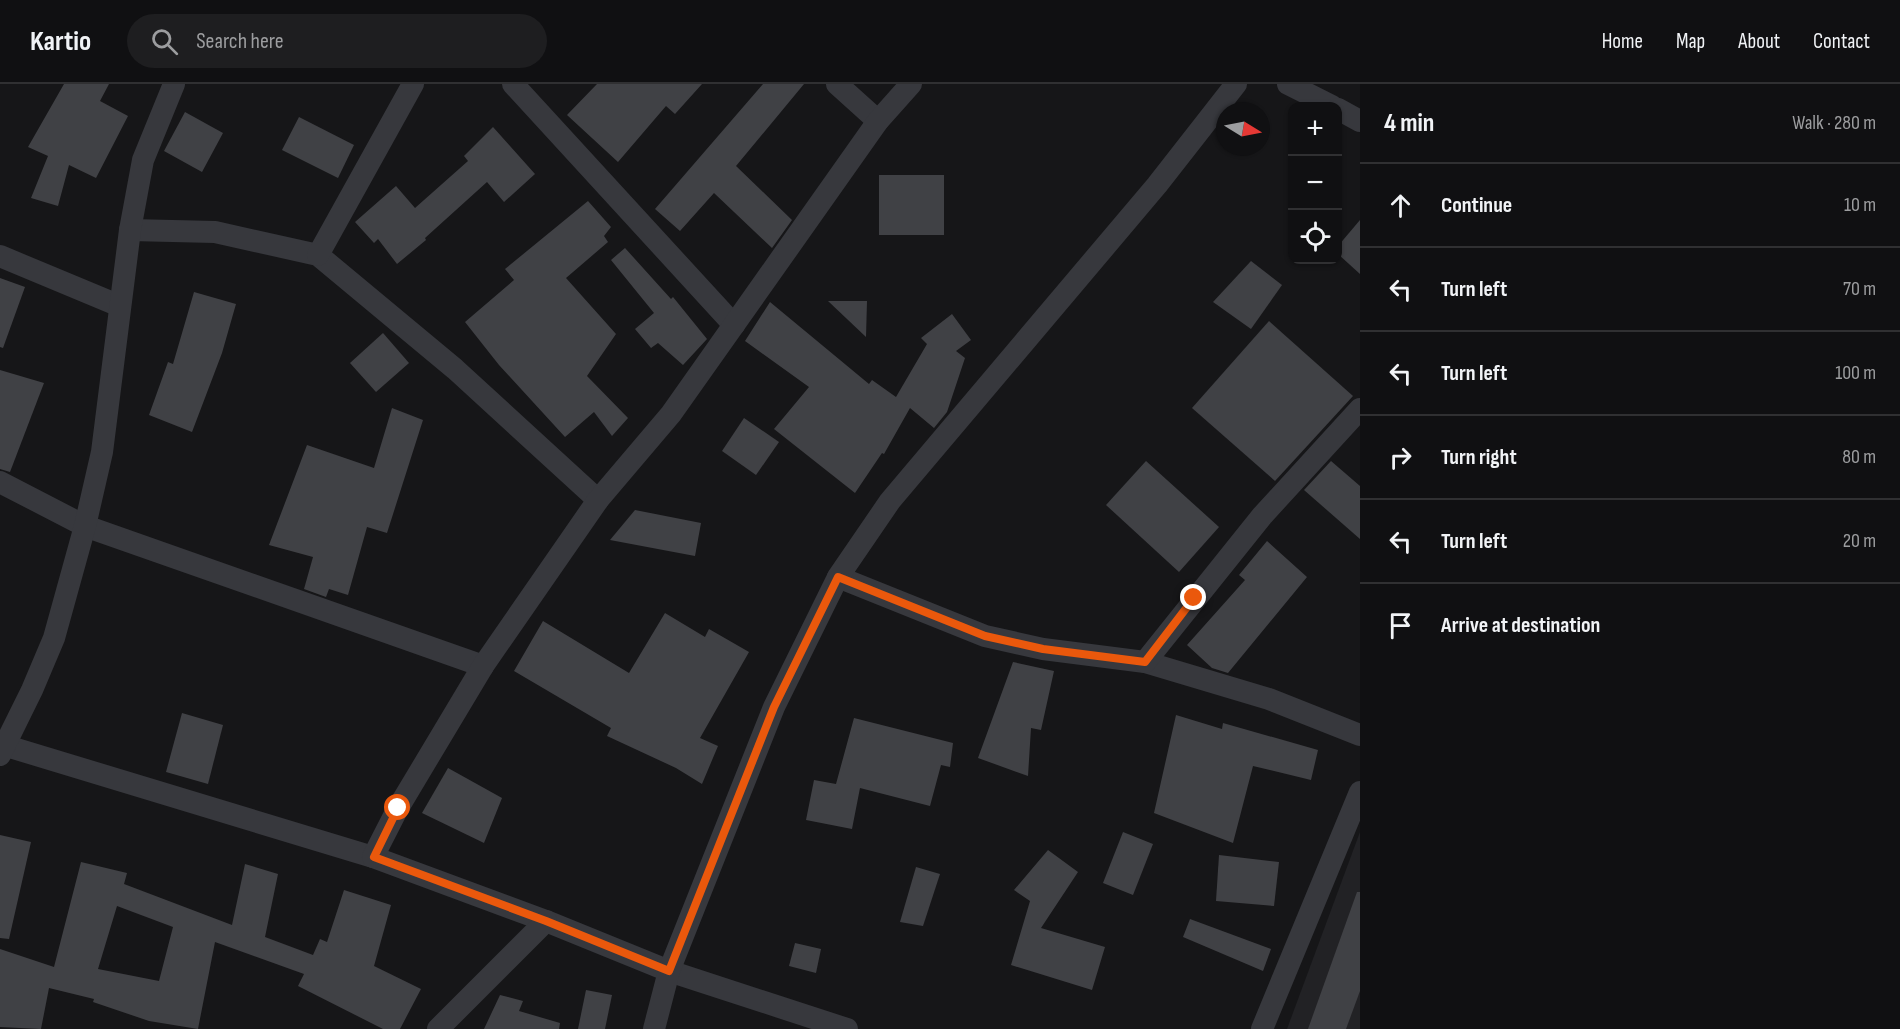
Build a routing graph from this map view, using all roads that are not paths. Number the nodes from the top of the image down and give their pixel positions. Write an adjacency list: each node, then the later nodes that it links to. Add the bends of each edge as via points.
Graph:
1 (174, 84): 12 (street, via 143,160)
2 (412, 84): 13 (street)
3 (513, 84): 16 (street)
4 (837, 84): 10 (street)
5 (911, 84): 10 (street)
6 (1236, 84): 21 (street, via 1157,185 890,501)
7 (1288, 84): 8 (street)
8 (1324, 102)
9 (1342, 111): 11 (street)
10 (878, 120): 16 (street)
11 (1360, 121)
12 (130, 230): 13 (street, via 215,232); 15 (street)
13 (318, 255): 19 (street, via 455,369)
14 (0, 256): 15 (street)
15 (120, 306): 20 (street, via 102,452)
16 (734, 325): 19 (street, via 671,414)
17 (1360, 409): 22 (street, via 1262,516)
18 (0, 482): 20 (street)
19 (598, 500): 23 (street)
20 (85, 526): 23 (street); 25 (street, via 54,638)
21 (838, 577): 22 (street, via 985,636 1043,649); 29 (street, via 774,707)
22 (1145, 662): 24 (street, via 1269,699)
23 (483, 666): 27 (street, via 398,808)
24 (1360, 735)
25 (2, 748): 27 (street)
26 (1360, 792): 33 (street)
27 (374, 857): 28 (street)
28 (546, 921): 29 (street); 30 (street)
29 (669, 971): 31 (street); 32 (street)
30 (438, 1029)
31 (654, 1029)
32 (847, 1029)
33 (1262, 1029)

